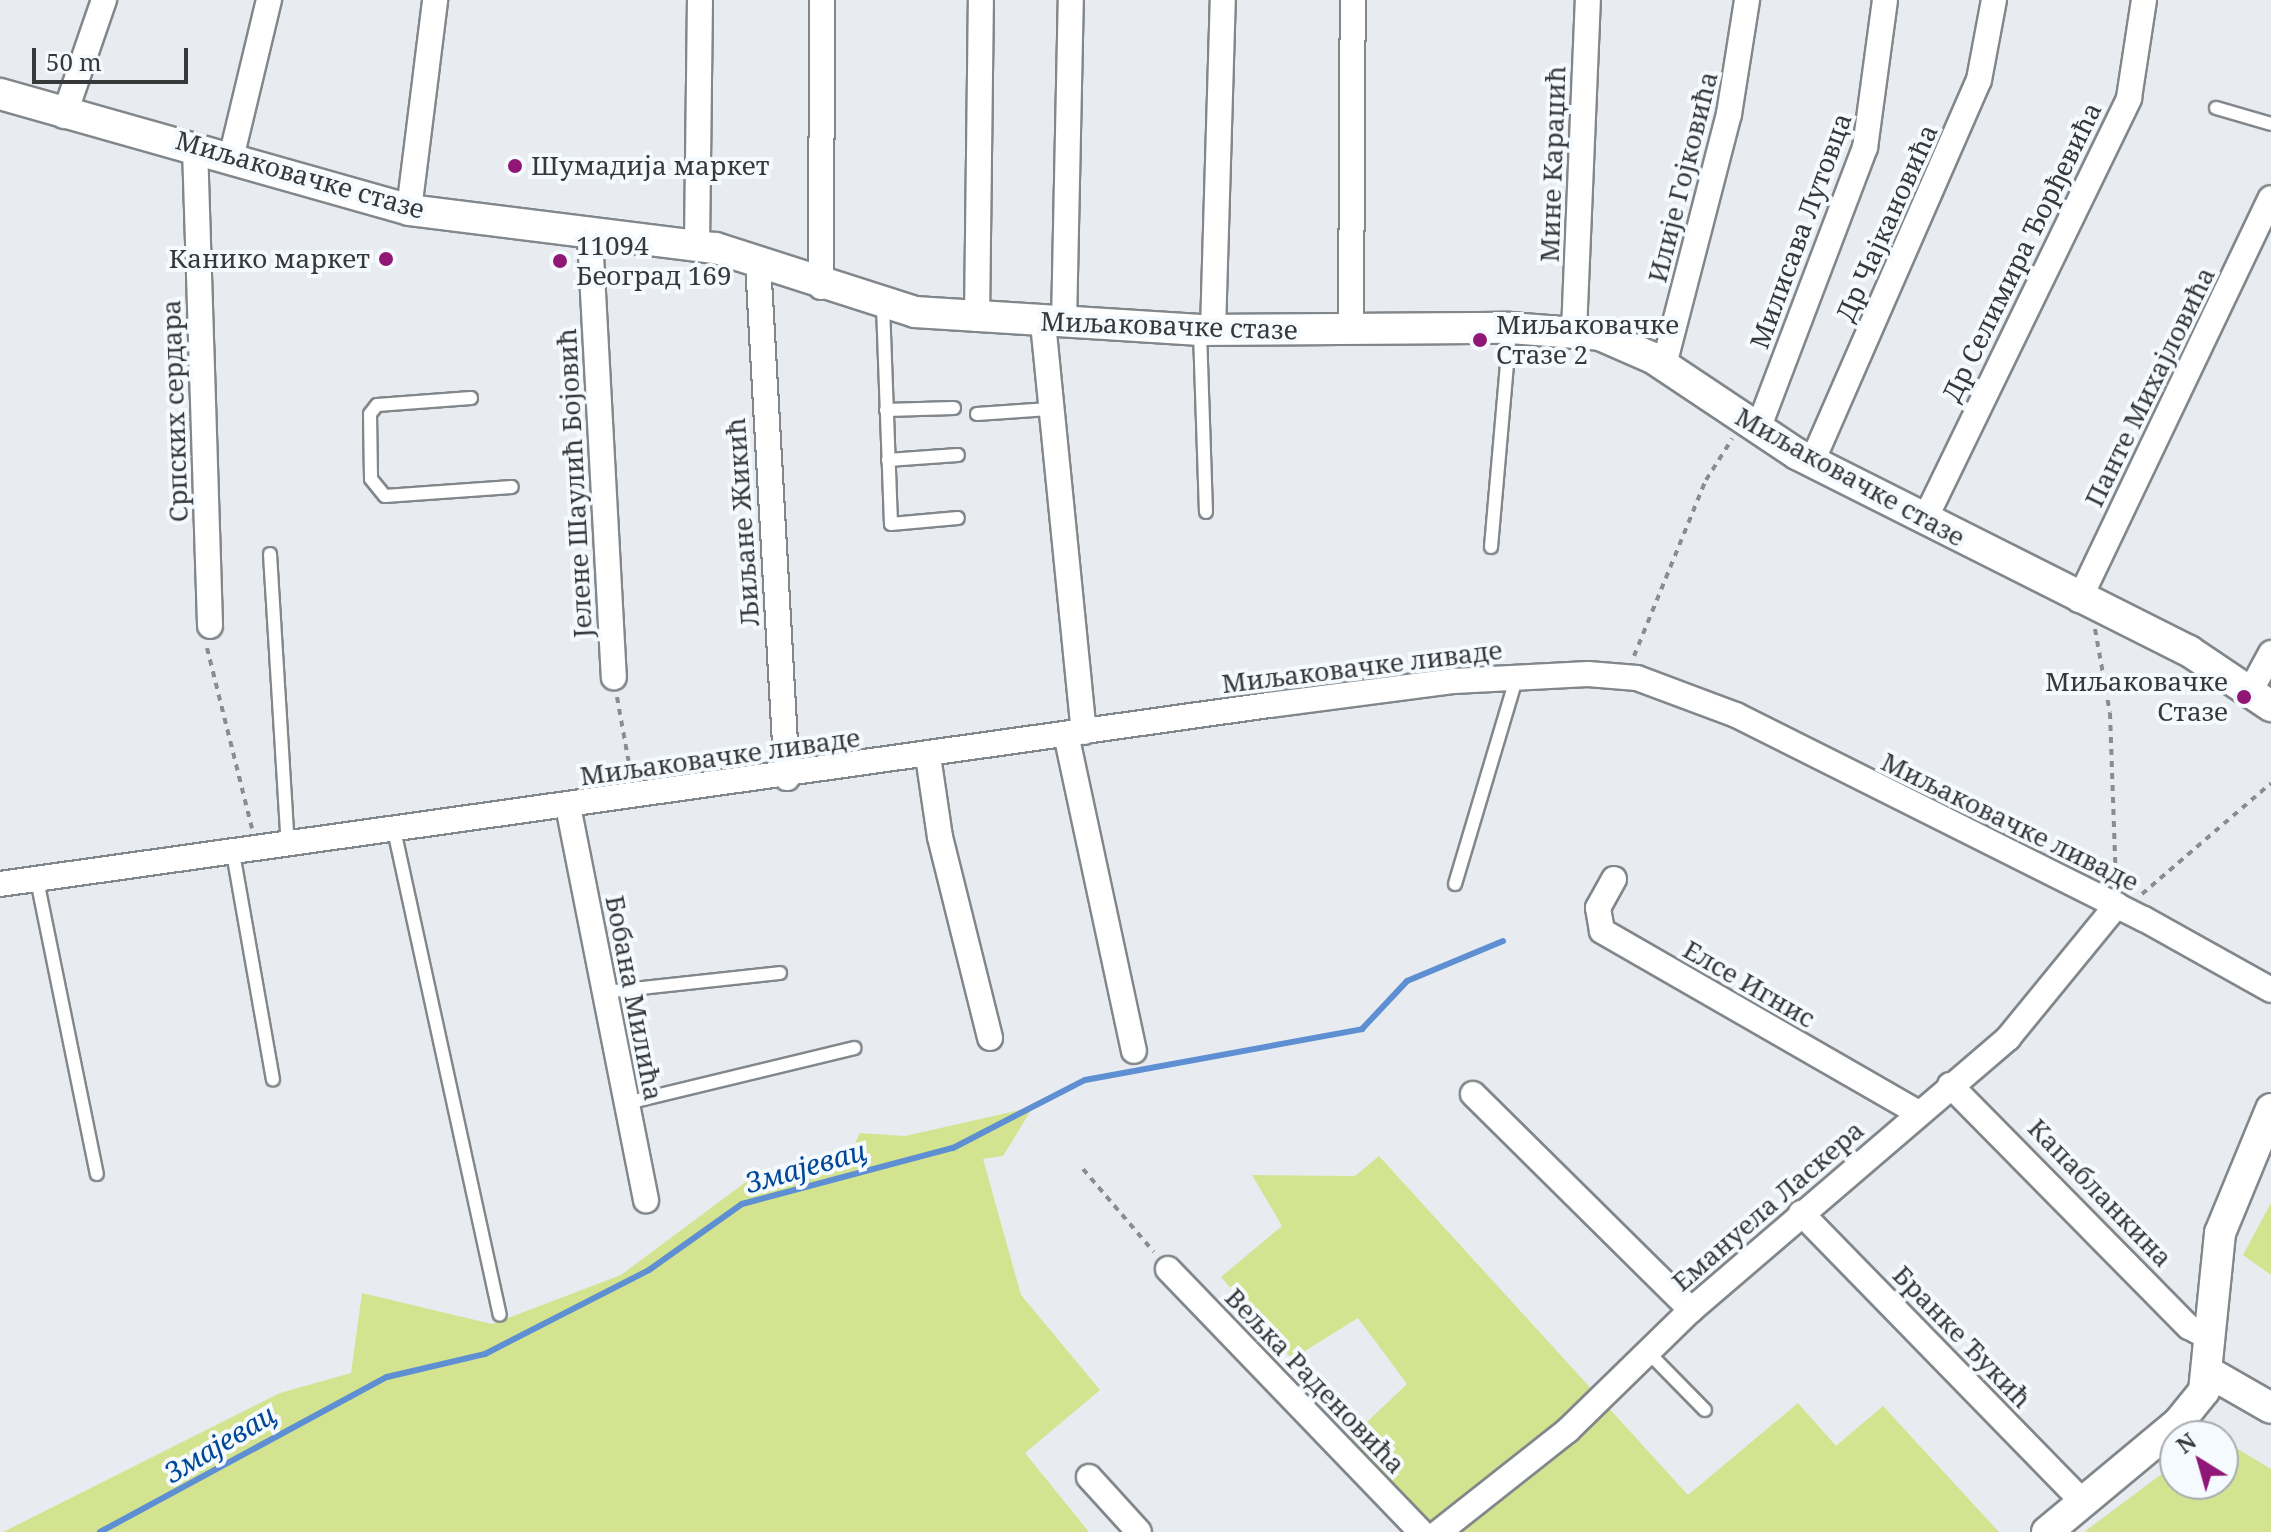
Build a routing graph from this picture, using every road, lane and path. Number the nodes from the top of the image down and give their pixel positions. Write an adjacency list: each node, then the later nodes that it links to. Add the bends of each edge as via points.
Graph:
1 (104, 0): 17 (street)
2 (269, 0): 20 (street)
3 (435, 0): 22 (street)
4 (700, 0): 24 (street)
5 (822, 0): 26 (street)
6 (981, 0): 28 (street)
7 (1071, 0): 29 (street)
8 (1223, 0): 31 (street)
9 (1353, 0): 32 (street)
10 (1588, 0): 33 (street, Мине Караџић)
11 (1747, 0): 34 (street, Илије Гојковића, via 1729,114)
12 (1885, 0): 40 (street, Милисава Лутовца, via 1865,148)
13 (1994, 0): 43 (street, Др Чајкановића, via 1979,80)
14 (2144, 0): 47 (street, Др Селимира Ђорђевића, via 2129,98)
15 (0, 94): 17 (street, Миљаковачке стазе)
16 (2216, 108): 18 (lane)
17 (64, 116): 19 (street, Миљаковачке стазе)
18 (2271, 124)
19 (195, 147): 20 (street, Миљаковачке стазе); 51 (street, Српских сердара)
20 (231, 158): 22 (street, Миљаковачке стазе)
21 (2271, 198): 50 (street, Панте Михајловића)
22 (409, 210): 23 (street, Миљаковачке стазе)
23 (590, 237): 24 (street, Миљаковачке стазе); 54 (street, Јелене Шаулић Бојовић)
24 (697, 244): 25 (street, Миљаковачке стазе)
25 (758, 263): 26 (street, Миљаковачке стазе); 59 (street, Љиљане Жикић)
26 (821, 287): 27 (street, Миљаковачке стазе)
27 (883, 306): 28 (street, Миљаковачке стазе); 38 (lane)
28 (977, 319): 29 (street, Миљаковачке стазе)
29 (1053, 323): 31 (street, Миљаковачке стазе); 37 (street)
30 (1510, 328): 32 (street, Миљаковачке стазе); 33 (street, Миљаковачке стазе); 48 (lane)
31 (1206, 330): 32 (street, Миљаковачке стазе); 45 (lane)
32 (1351, 330)
33 (1574, 331): 34 (street, Миљаковачке стазе, via 1612,339)
34 (1664, 365): 40 (street, Миљаковачке стазе)
35 (471, 398): 44 (lane, via 377,405 370,414 371,479 385,496)
36 (954, 408): 38 (lane)
37 (1049, 409): 39 (lane); 57 (street)
38 (886, 410): 42 (lane)
39 (977, 414)
40 (1751, 424): 43 (street, Миљаковачке стазе); 55 (path, via 1706,480)
41 (958, 455): 42 (lane)
42 (888, 460): 46 (lane, via 891,524)
43 (1812, 462): 47 (street, Миљаковачке стазе)
44 (512, 487)
45 (1206, 512)
46 (958, 518)
47 (1924, 521): 50 (street, Миљаковачке стазе)
48 (1491, 547)
49 (270, 554): 64 (lane)
50 (2088, 604): 56 (street, Миљаковачке стазе); 70 (path)
51 (210, 626): 65 (path, via 205,662 237,748)
52 (2271, 653): 56 (street)
53 (1517, 676): 55 (street, Миљаковачке ливаде); 57 (street, Миљаковачке ливаде); 69 (lane)
54 (614, 677): 61 (path)
55 (1626, 677): 70 (street, Миљаковачке ливаде, via 1736,715)
56 (2261, 698)
57 (1075, 733): 58 (street, Миљаковачке ливаде); 76 (street)
58 (928, 756): 59 (street, Миљаковачке ливаде); 74 (street, via 940,837)
59 (787, 778): 61 (street, Миљаковачке ливаде)
60 (2271, 783): 70 (path, via 2174,859)
61 (633, 797): 62 (street, Миљаковачке ливаде)
62 (568, 806): 63 (street, Миљаковачке ливаде); 73 (street, Бобана Милића)
63 (394, 830): 64 (street, Миљаковачке ливаде); 89 (lane)
64 (288, 845): 65 (street, Миљаковачке ливаде)
65 (245, 851): 67 (street, Миљаковачке ливаде); 77 (lane)
66 (1614, 879): 82 (street, Елсе Игнис, via 1598,908 1602,931)
67 (37, 880): 68 (street, Миљаковачке ливаде); 84 (lane)
68 (0, 884)
69 (1455, 884)
70 (2122, 908): 72 (street, Миљаковачке ливаде); 78 (street, Емануела Ласкера, via 2022,1024)
71 (780, 973): 73 (lane)
72 (2271, 990)
73 (605, 992): 80 (street, Бобана Милића)
74 (990, 1038)
75 (854, 1048): 80 (lane)
76 (1134, 1051)
77 (273, 1079)
78 (1950, 1085): 82 (street, Емануела Ласкера); 90 (street, Капабланкина, via 2189,1327)
79 (1473, 1094): 88 (street)
80 (627, 1103): 85 (street, Бобана Милића)
81 (2271, 1109): 90 (street, via 2220,1233)
82 (1918, 1113): 86 (street, Емануела Ласкера)
83 (1083, 1169): 87 (path)
84 (97, 1174)
85 (646, 1200)
86 (1801, 1213): 88 (street, Емануела Ласкера); 96 (street, Бранке Ђукић)
87 (1168, 1269): 98 (street, Вељка Раденовића)
88 (1691, 1310): 91 (street, Емануела Ласкера)
89 (500, 1315)
90 (2210, 1338): 92 (street)
91 (1646, 1350): 94 (lane); 99 (street, Емануела Ласкера, via 1568,1430)
92 (2210, 1373): 93 (street); 96 (street, via 2179,1422)
93 (2271, 1408)
94 (1705, 1410)
95 (1089, 1477): 97 (street)
96 (2082, 1501): 100 (street)
97 (1139, 1532)
98 (1421, 1532)
99 (1439, 1532)
100 (2047, 1532)

